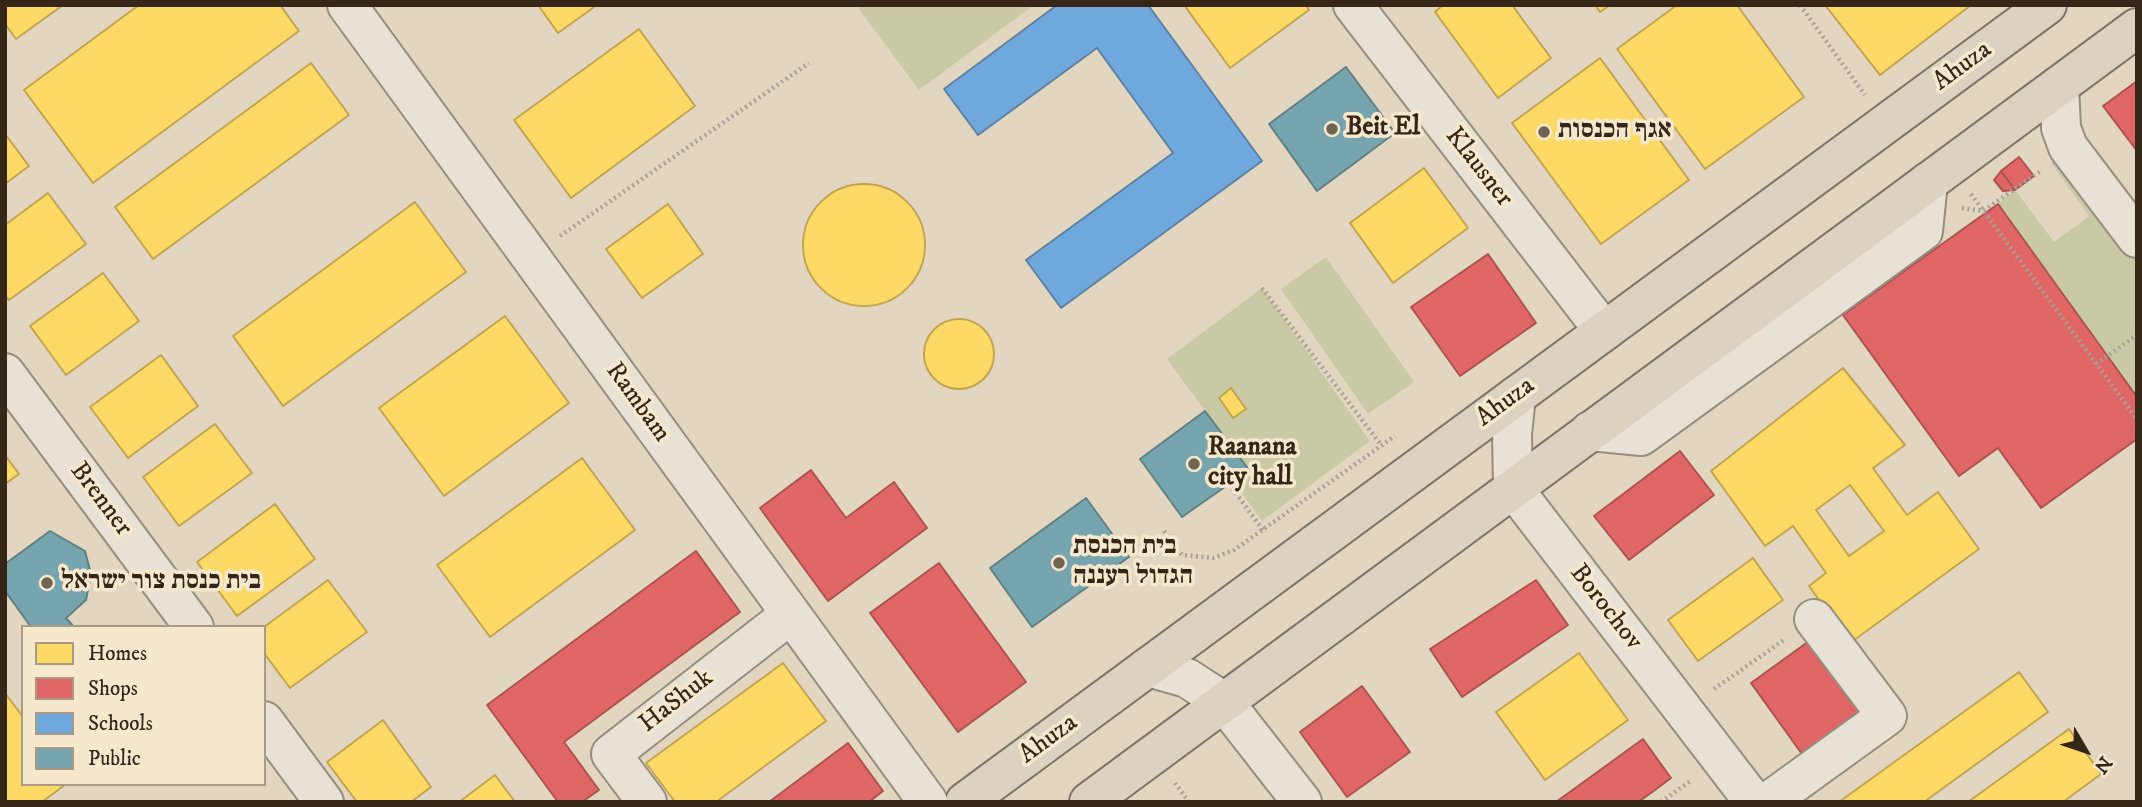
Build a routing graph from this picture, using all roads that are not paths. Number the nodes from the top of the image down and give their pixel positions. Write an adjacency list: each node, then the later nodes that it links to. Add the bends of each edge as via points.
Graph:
1 (346, 5): 11 (street, Rambam)
2 (1353, 5): 7 (street, Klausner)
3 (2047, 5): 7 (main road, Ahuza)
4 (2137, 28): 5 (main road)
5 (2059, 86): 6 (street, via 2061,128 2070,150); 10 (main road)
6 (2137, 238)
7 (1604, 331): 9 (main road, Ahuza)
8 (5, 373): 13 (street, Brenner)
9 (1516, 396): 10 (street, via 1511,434); 14 (main road, Ahuza)
10 (1513, 488): 15 (main road); 25 (street, Borochov)
11 (791, 614): 20 (street, HaShuk, via 611,754); 21 (street, Rambam)
12 (1814, 619): 26 (street, via 1887,716)
13 (193, 625)
14 (1148, 667): 16 (street, via 1187,678); 22 (main road, Ahuza)
15 (1257, 677): 16 (main road); 18 (street, via 1249,711)
16 (1224, 702): 18 (street); 23 (main road)
17 (266, 724): 19 (street)
18 (1252, 738): 24 (street)
19 (324, 802)
20 (647, 802)
21 (928, 802)
22 (965, 802)
23 (1088, 802)
24 (1302, 802)
25 (1754, 802)
26 (1768, 802)

